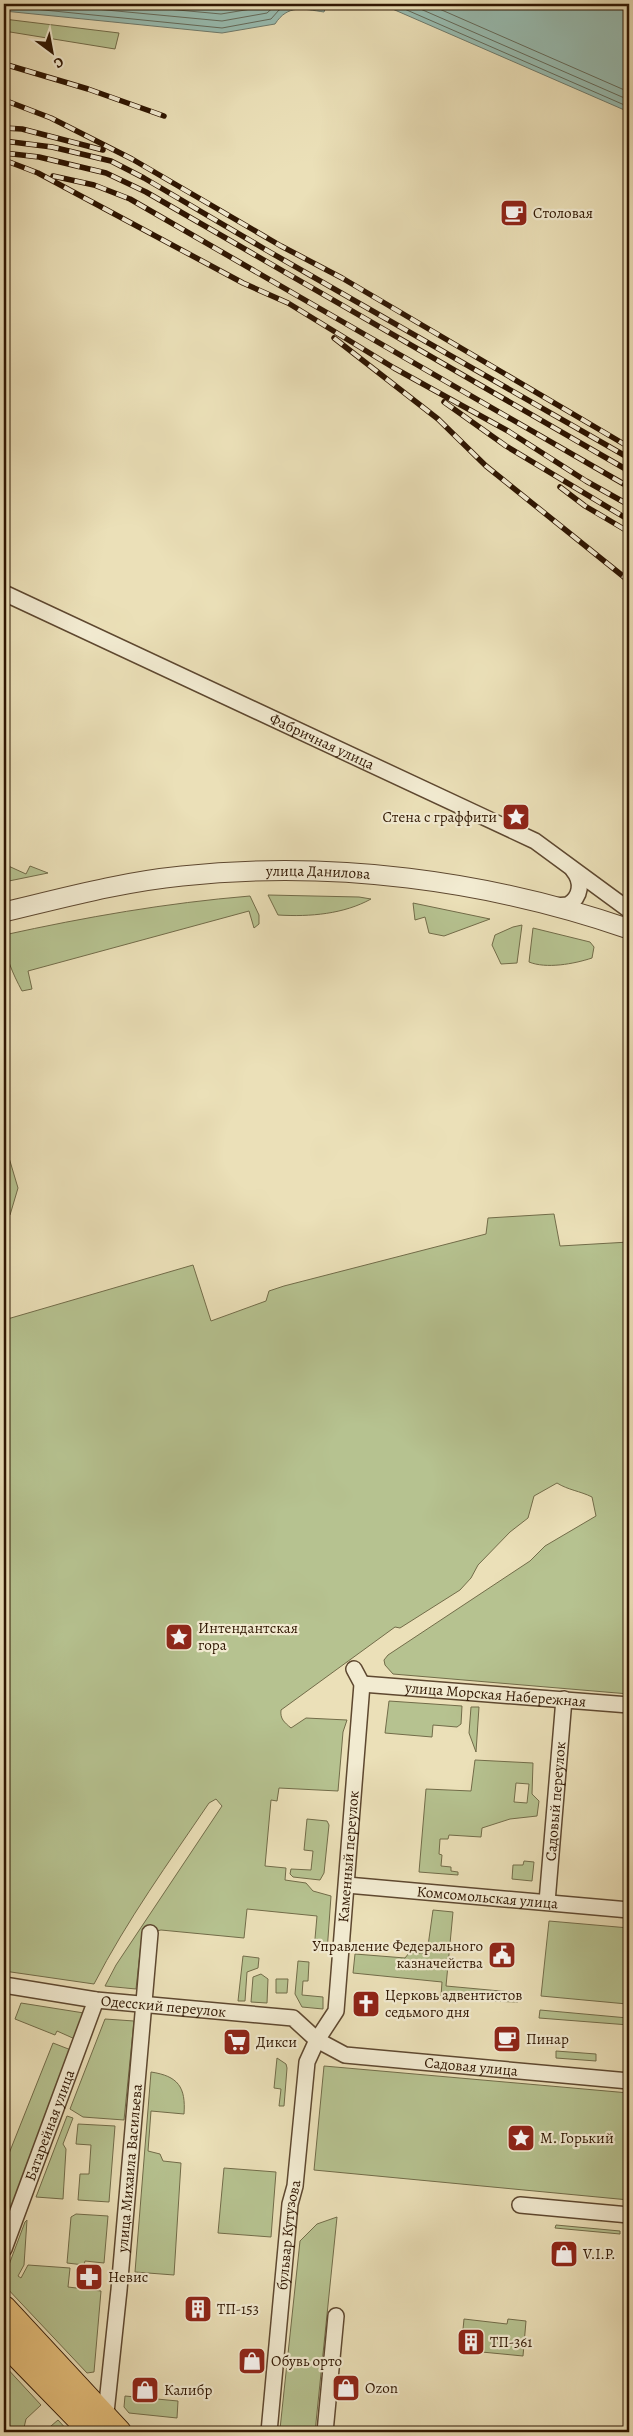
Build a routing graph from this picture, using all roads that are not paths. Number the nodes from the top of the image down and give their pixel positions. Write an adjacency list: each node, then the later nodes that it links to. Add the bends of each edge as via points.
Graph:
1 (4, 593): 2 (street, Фабричная улица, via 535,841)
2 (572, 869): 3 (street, via 579,882 576,898 568,905); 4 (street, Фабричная улица)
3 (553, 906): 5 (street, улица Данилова, via 479,890 372,874 261,870 125,884); 6 (street, улица Данилова)
4 (629, 910)
5 (4, 912)
6 (629, 929)
7 (354, 1669): 8 (street)
8 (362, 1684): 9 (street, улица Морская Набережная); 11 (street, Каменный переулок)
9 (564, 1699): 10 (street, улица Морская Набережная); 12 (street, Садовый переулок)
10 (629, 1705)
11 (347, 1885): 12 (street, Комсомольская улица); 18 (street, Каменный переулок, via 336,2011)
12 (547, 1902): 13 (street, Комсомольская улица)
13 (629, 1910)
14 (150, 1933): 17 (street, улица Михаила Васильева)
15 (4, 1985): 16 (street, Одесский переулок)
16 (96, 2000): 17 (street, Одесский переулок); 22 (street, Батарейная улица)
17 (144, 2005): 18 (street, Одесский переулок, via 293,2018); 26 (street, улица Михаила Васильева)
18 (317, 2040): 19 (street, Садовая улица, via 345,2055); 27 (street, бульвар Кутузова, via 308,2062 301,2187 290,2204)
19 (629, 2080)
20 (520, 2205): 21 (street)
21 (629, 2214)
22 (4, 2249)
23 (4, 2308): 26 (main road)
24 (336, 2316): 28 (street)
25 (4, 2342): 26 (main road, via 85,2425 92,2430)
26 (109, 2429)
27 (269, 2432)
28 (325, 2432)

